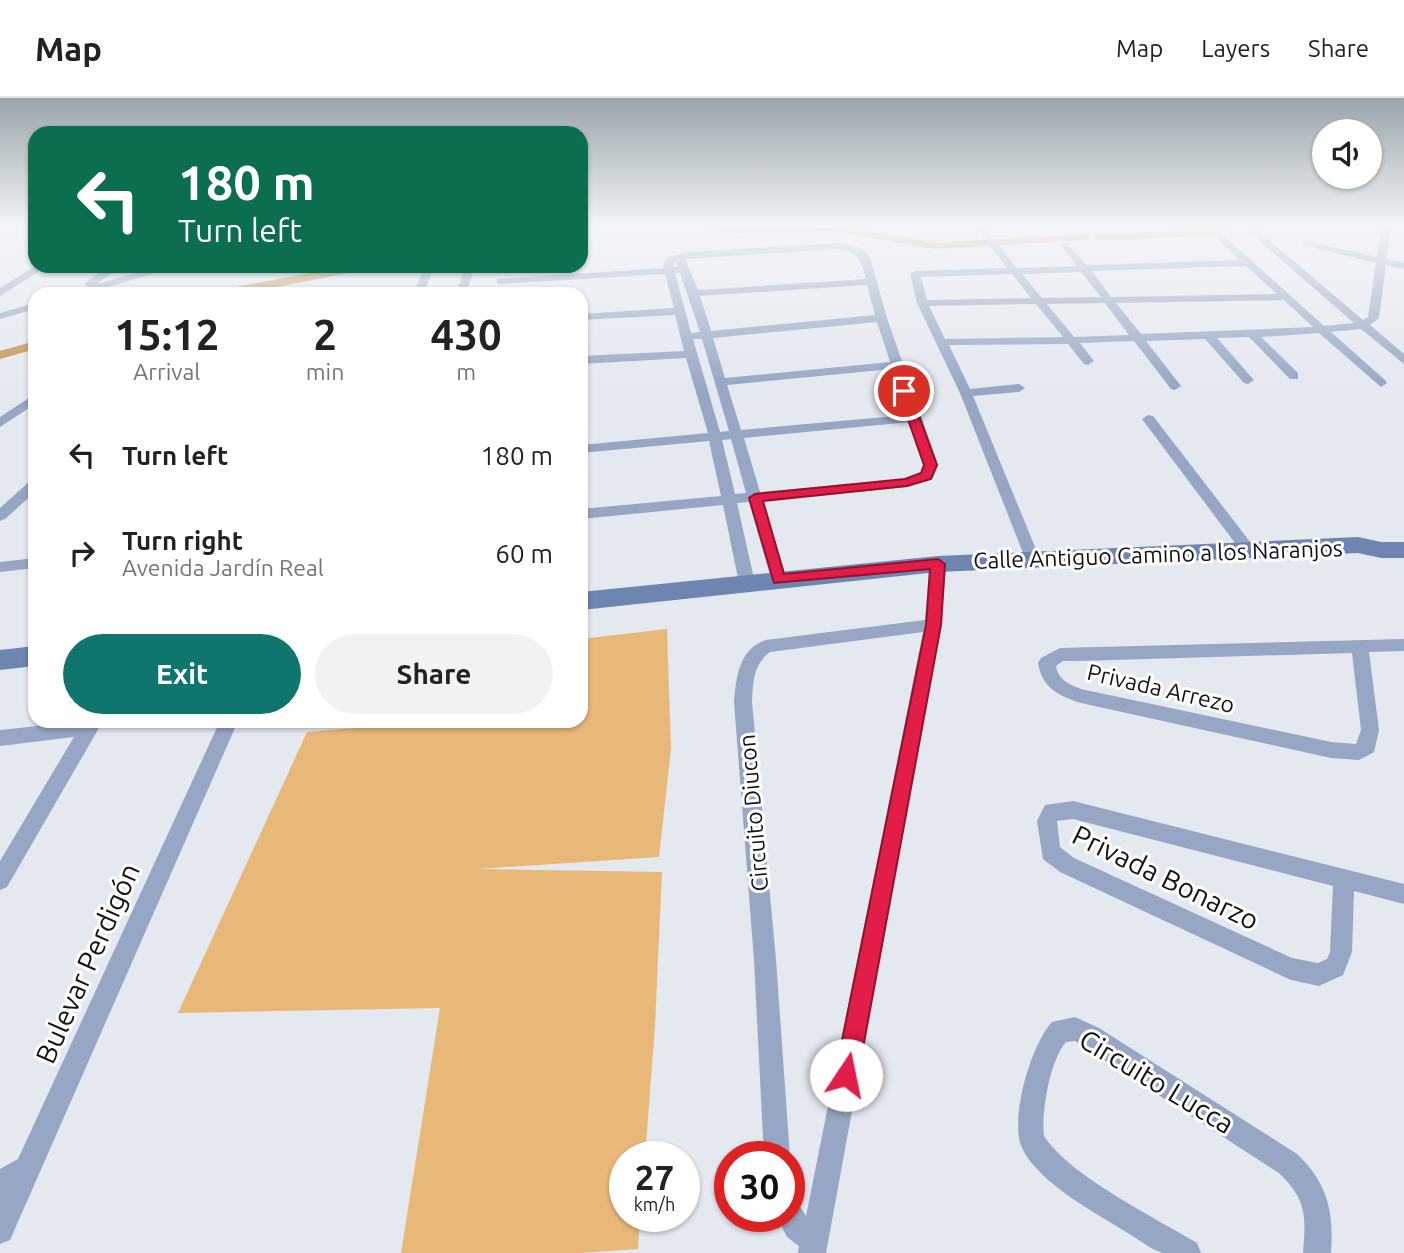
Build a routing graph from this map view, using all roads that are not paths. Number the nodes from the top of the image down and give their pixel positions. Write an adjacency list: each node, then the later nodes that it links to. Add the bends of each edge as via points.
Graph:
1 (19, 281): 13 (street)
2 (119, 281): 12 (street)
3 (676, 281): 20 (street)
4 (689, 281): 14 (street)
5 (917, 281): 18 (street)
6 (1025, 281): 16 (street)
7 (1095, 281): 17 (street)
8 (1269, 281): 15 (street)
9 (1310, 281): 24 (street)
10 (1378, 281): 24 (street, via 1373,318)
11 (870, 282): 14 (street); 23 (street)
12 (97, 287)
13 (0, 293)
14 (694, 293): 27 (street)
15 (1286, 297): 17 (street); 25 (street)
16 (1042, 301): 17 (street); 18 (street); 31 (street)
17 (1110, 302): 30 (street)
18 (922, 303): 32 (street)
19 (28, 308): 21 (street)
20 (680, 311): 22 (street); 29 (street)
21 (0, 316)
22 (588, 317)
23 (881, 318): 27 (street); 37 (street)
24 (1363, 325): 25 (street); 35 (street)
25 (1320, 330): 26 (street); 41 (street)
26 (1251, 333): 28 (street); 38 (street)
27 (705, 335): 29 (street); 40 (street)
28 (1208, 335): 30 (street); 39 (street)
29 (687, 337): 33 (street)
30 (1135, 337): 31 (street); 42 (street)
31 (1072, 339): 32 (street); 36 (street)
32 (940, 342): 44 (street)
33 (691, 354): 34 (street); 50 (street)
34 (588, 360)
35 (1404, 360)
36 (1088, 361)
37 (895, 365): 40 (street); 46 (street)
38 (1294, 376)
39 (1248, 380)
40 (719, 382): 49 (street)
41 (1381, 383)
42 (1175, 386)
43 (1019, 388): 44 (street)
44 (966, 393): 61 (street)
45 (28, 403): 48 (street)
46 (912, 418): 49 (street); 53 (street, via 931,465 927,476)
47 (1148, 419): 60 (street)
48 (1, 422)
49 (734, 435): 50 (street); 53 (street)
50 (715, 436): 51 (street); 54 (street)
51 (588, 448)
52 (28, 493): 56 (street)
53 (755, 498): 54 (street); 65 (street)
54 (728, 500): 55 (street); 66 (street)
55 (588, 513)
56 (0, 516)
57 (1404, 538): 58 (street, Calle Antiguo Camino a los Naranjos)
58 (1359, 545): 59 (street, Calle Antiguo Camino a los Naranjos); 60 (street, Calle Antiguo Camino a los Naranjos)
59 (1404, 550)
60 (1249, 551): 61 (street, Calle Antiguo Camino a los Naranjos)
61 (1032, 559): 63 (street, Calle Antiguo Camino a los Naranjos)
62 (28, 564): 64 (street)
63 (938, 564): 65 (street, Calle Antiguo Camino a los Naranjos); 68 (street)
64 (0, 567)
65 (779, 579): 66 (street, Calle Antiguo Camino a los Naranjos)
66 (747, 583): 67 (street, Calle Antiguo Camino a los Naranjos)
67 (588, 600)
68 (933, 625): 81 (street, Circuito Diucon, via 766,646 747,664 743,702); 86 (street)
69 (1404, 645): 70 (street, Privada Arrezo)
70 (1360, 646): 70 (street, Privada Arrezo, via 1059,655 1047,663 1057,687 1081,696 1359,752 1367,746 1370,730)
71 (28, 657): 72 (street)
72 (0, 660)
73 (71, 728): 76 (street)
74 (90, 728): 77 (street)
75 (226, 728): 82 (street, Bulevar Perdigón)
76 (0, 738)
77 (10, 845): 79 (street)
78 (1344, 877): 78 (street, Privada Bonarzo, via 1073,810 1052,811 1047,821 1049,852 1067,865 1248,951 1319,975 1335,967 1341,952); 80 (street, Privada Bonarzo)
79 (0, 880)
80 (1404, 894)
81 (775, 1141)
82 (26, 1169): 83 (street); 84 (street, Bulevar Perdigón)
83 (0, 1183)
84 (0, 1230)
85 (801, 1232): 86 (street)
86 (813, 1247)
87 (1187, 1253): 88 (street, Circuito Lucca, via 1037,1153 1031,1140 1034,1102 1044,1053 1060,1030 1075,1029 1091,1036 1298,1170 1315,1200)
88 (1317, 1253)

